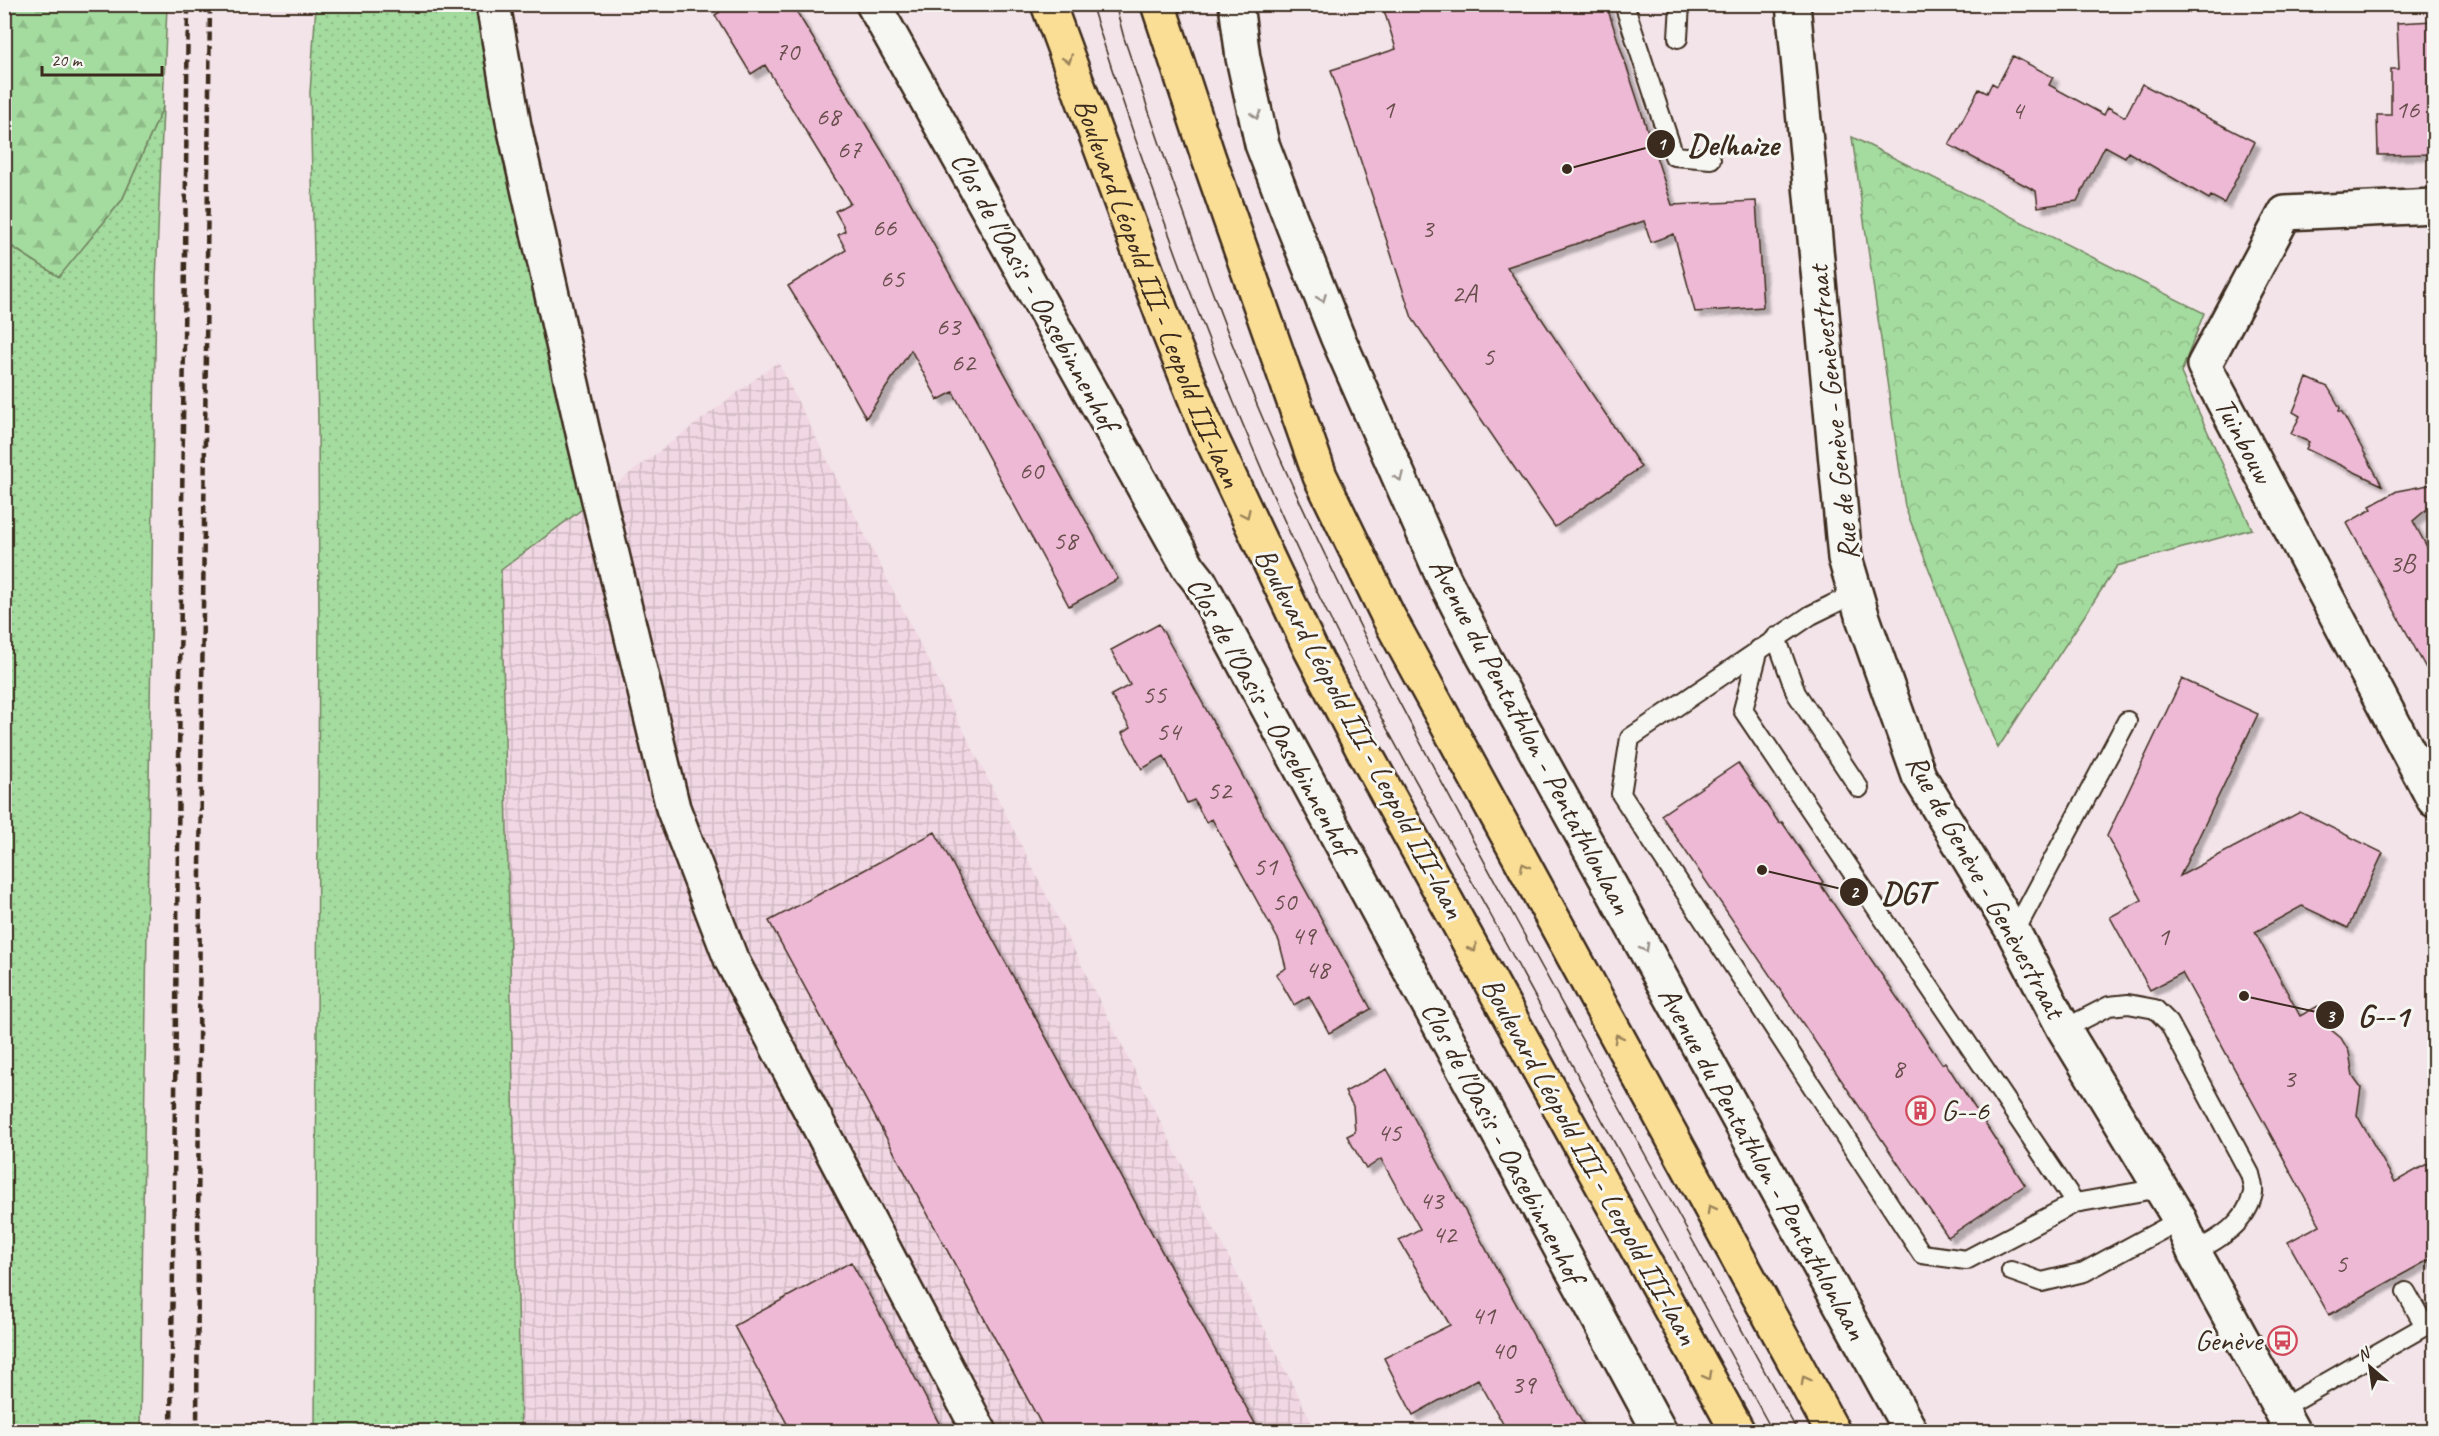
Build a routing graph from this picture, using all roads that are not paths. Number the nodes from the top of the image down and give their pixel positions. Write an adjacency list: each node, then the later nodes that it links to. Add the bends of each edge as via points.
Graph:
1 (493, 4): 27 (street, via 513,126 673,808 731,959)
2 (873, 4): 28 (street, Clos de l'Oasis - Oasebinnenhof, via 1200,582)
3 (1048, 4): 29 (main road, Boulevard Léopold III - Leopold III-laan, one-way to 29, via 1208,431 1310,648)
4 (1158, 4): 30 (main road, one-way to 4, via 1388,616 1320,476)
5 (1236, 4): 31 (street, Avenue du Pentathlon - Pentathlonlaan, one-way to 31, via 1262,144 1337,336 1444,579)
6 (1624, 4): 10 (lane, via 1674,156)
7 (1680, 4): 9 (lane)
8 (1793, 4): 12 (street, Rue de Genève - Genèvestraat, via 1845,558)
9 (1678, 38)
10 (1711, 159)
11 (2434, 206): 17 (street, Tuinbouw, via 2285,213 2204,365)
12 (1856, 593): 13 (lane); 18 (street, Rue de Genève - Genèvestraat, via 1919,776)
13 (1776, 637): 14 (lane); 16 (lane, via 1796,693)
14 (1759, 649): 21 (lane, via 1743,710); 21 (lane, via 1630,738 1621,794 1922,1254 1966,1260)
15 (2127, 720): 18 (lane)
16 (1859, 788)
17 (2434, 800)
18 (2014, 933): 19 (street, Rue de Genève - Genèvestraat)
19 (2064, 1029): 20 (street, Rue de Genève - Genèvestraat); 23 (lane, via 2109,1006 2128,1004 2155,1009 2169,1023 2250,1174 2253,1192 2241,1218 2220,1238)
20 (2161, 1188): 21 (lane); 22 (street, Rue de Genève - Genèvestraat)
21 (2075, 1203)
22 (2180, 1220): 23 (street, Rue de Genève - Genèvestraat); 24 (lane, via 2084,1272 2042,1282)
23 (2193, 1252): 26 (street, Rue de Genève - Genèvestraat)
24 (2011, 1271)
25 (2406, 1292): 26 (lane, via 2425,1326)
26 (2286, 1420)
27 (980, 1431)
28 (1660, 1431)
29 (1738, 1431)
30 (1833, 1431)
31 (1911, 1431)

